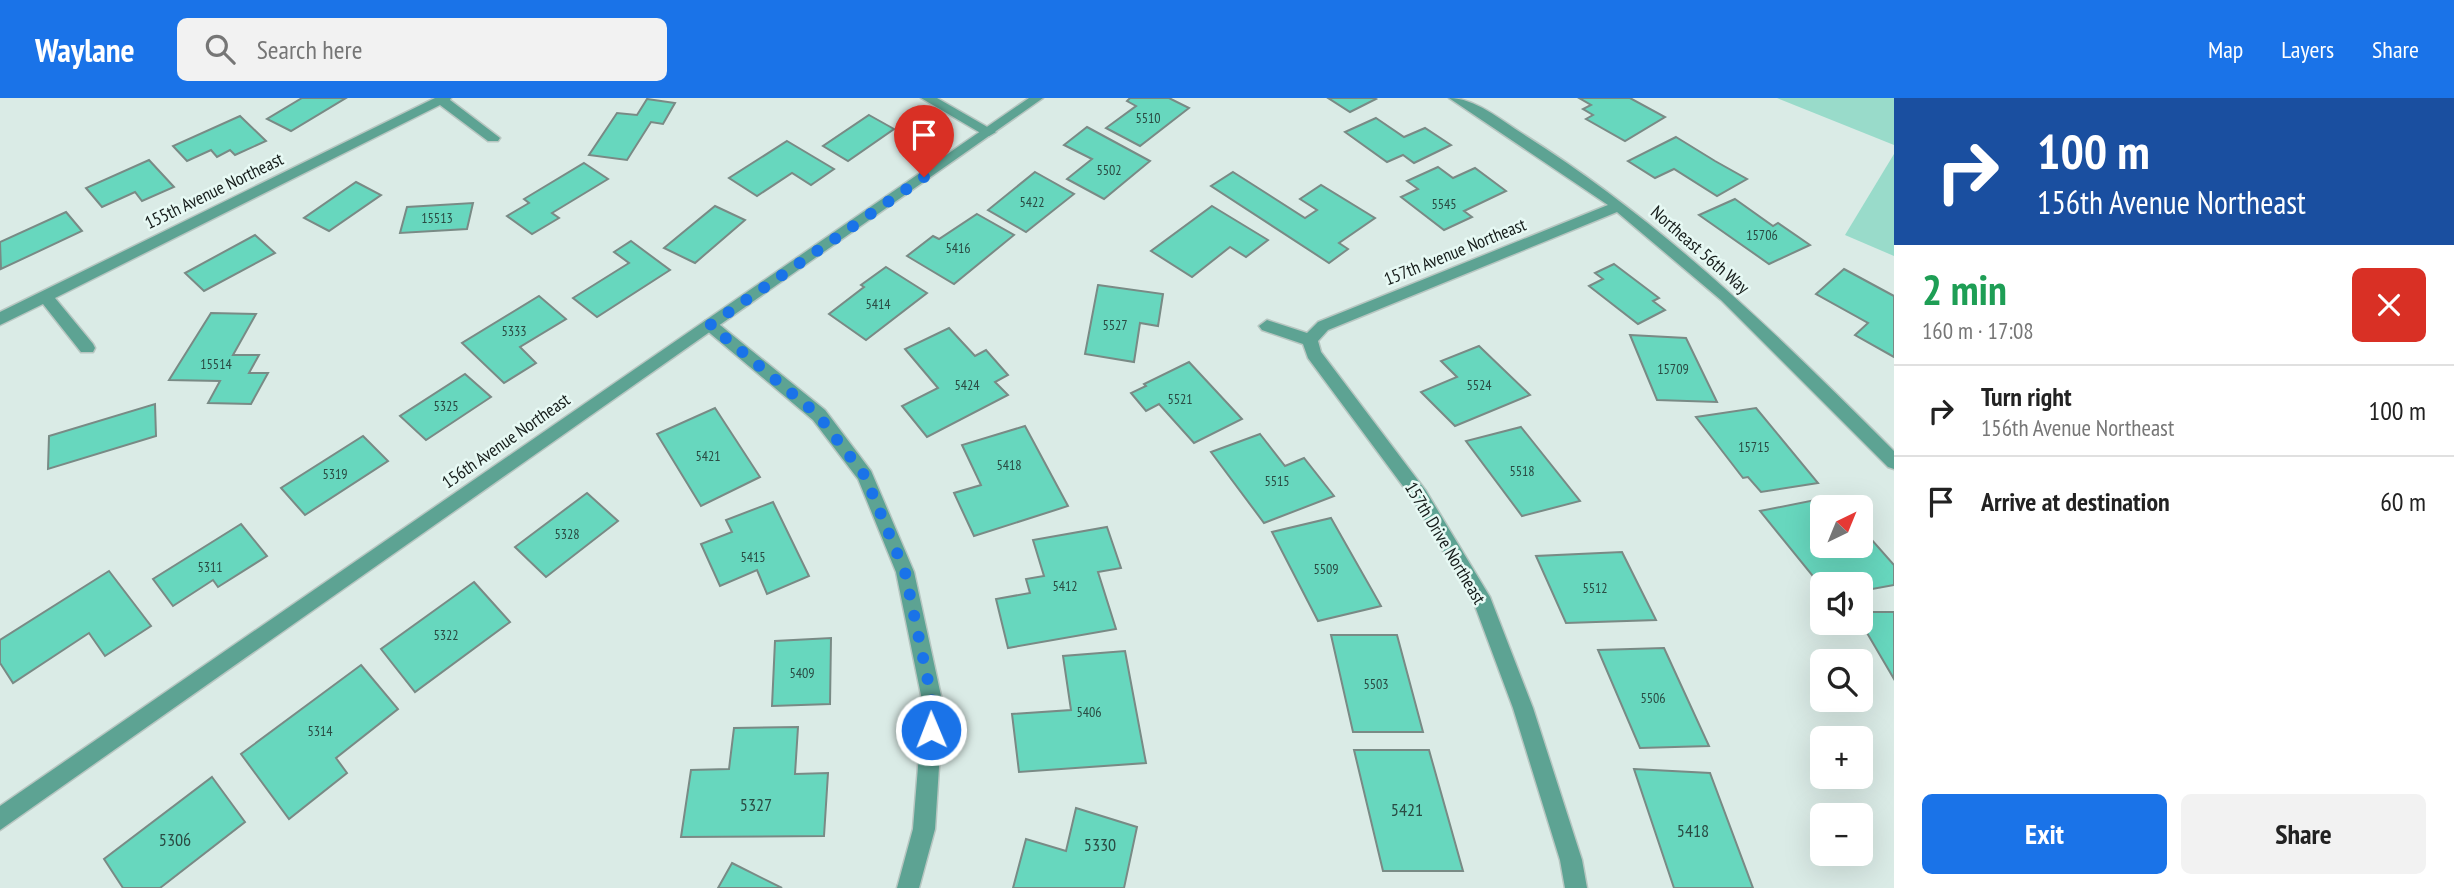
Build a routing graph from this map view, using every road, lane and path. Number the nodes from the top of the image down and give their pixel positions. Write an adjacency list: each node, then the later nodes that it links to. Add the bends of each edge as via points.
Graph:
1 (927, 98): 6 (street)
2 (1037, 98): 6 (street, 156th Avenue Northeast)
3 (1455, 98): 8 (street, Northeast 56th Way)
4 (443, 99): 5 (street, 155th Avenue Northeast); 7 (street)
5 (420, 102): 9 (street, 155th Avenue Northeast)
6 (989, 132): 11 (street, 156th Avenue Northeast)
7 (493, 138)
8 (1619, 206): 13 (street, 157th Avenue Northeast, via 1323,326); 15 (street, Northeast 56th Way, via 1719,291)
9 (45, 296): 10 (street, 155th Avenue Northeast); 14 (street)
10 (0, 319)
11 (710, 325): 16 (street, 156th Avenue Northeast); 17 (street, via 818,415 865,476 905,572 933,705 924,829)
12 (1267, 326): 13 (street)
13 (1310, 340): 18 (street, 157th Drive Northeast, via 1318,360 1420,496 1483,603 1523,708)
14 (87, 348)
15 (1894, 462)
16 (0, 819)
17 (908, 888)
18 (1576, 888)

